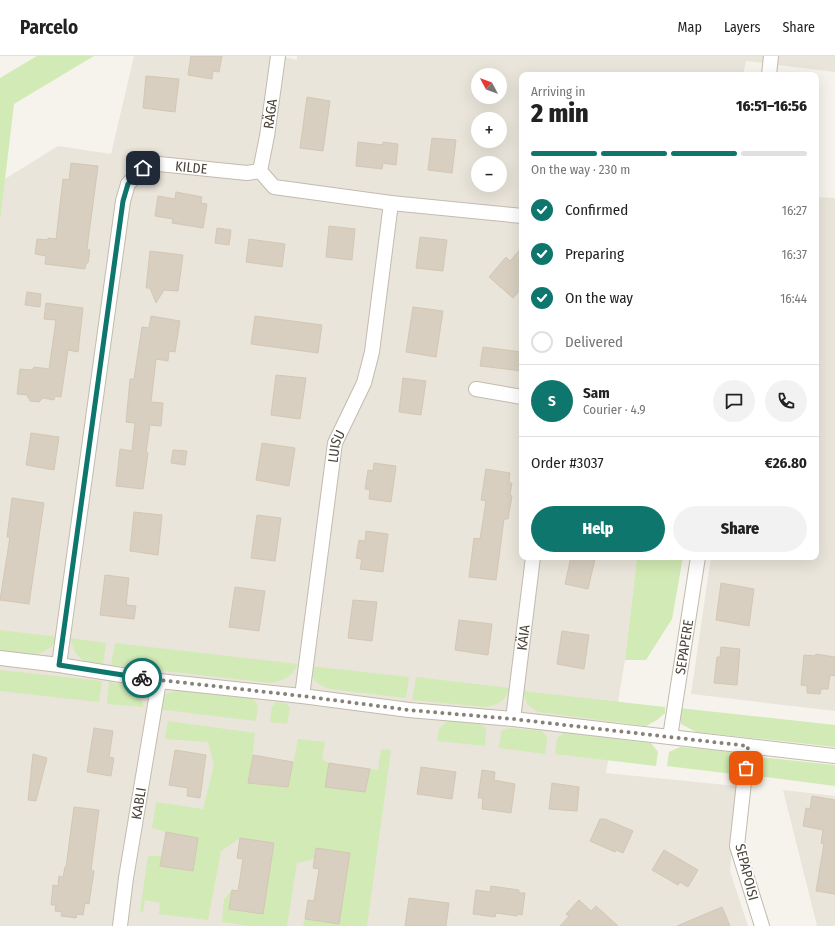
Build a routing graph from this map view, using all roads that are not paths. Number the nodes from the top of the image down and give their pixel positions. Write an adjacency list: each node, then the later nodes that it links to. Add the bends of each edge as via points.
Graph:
1 (278, 56): 4 (street, RÄGA)
2 (771, 56): 3 (street)
3 (769, 72)
4 (260, 171): 5 (street, via 274,187); 12 (street, KILDE, via 247,173 159,164 143,168 128,184 123,201)
5 (391, 203): 6 (street); 14 (street, LUISU, via 372,352 364,383 335,443)
6 (519, 216)
7 (476, 389): 8 (street)
8 (519, 396)
9 (533, 560): 15 (street, KÄIA)
10 (698, 560): 16 (street, SEPAPERE)
11 (0, 658): 12 (street)
12 (59, 665): 13 (street)
13 (159, 681): 14 (street); 19 (street, KABLI)
14 (302, 696): 15 (street, via 409,710)
15 (513, 719): 16 (street)
16 (670, 737): 17 (street)
17 (748, 746): 18 (street); 20 (street, SEPAPOISI, via 737,846)
18 (835, 756)
19 (120, 926)
20 (762, 926)

